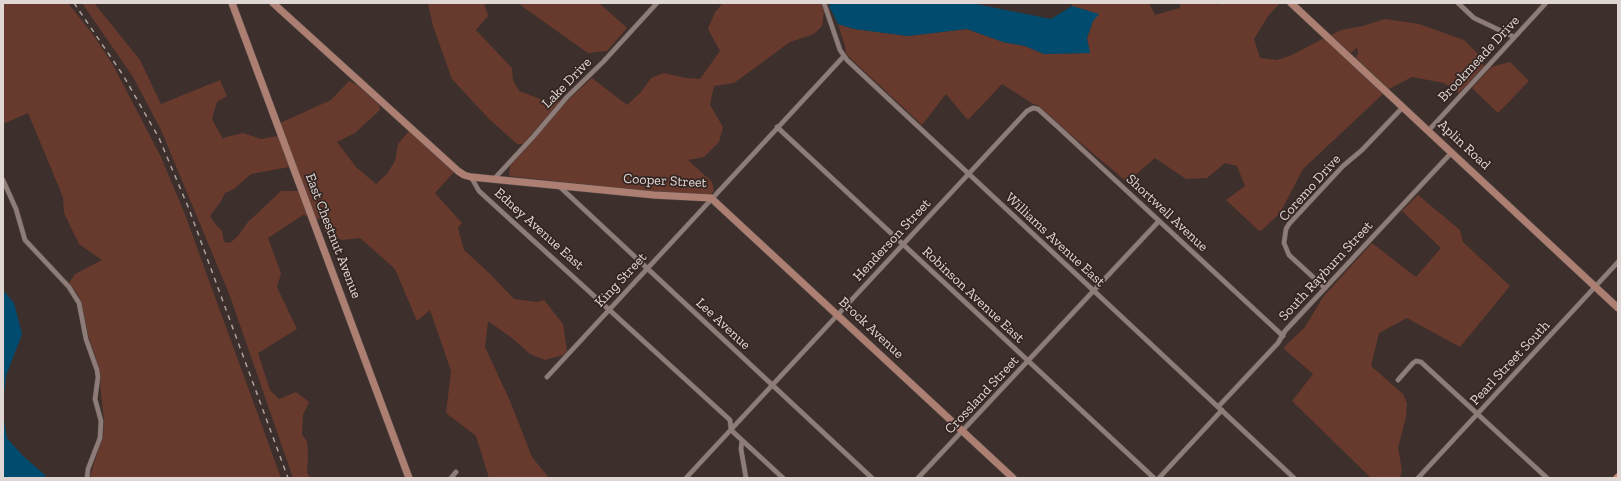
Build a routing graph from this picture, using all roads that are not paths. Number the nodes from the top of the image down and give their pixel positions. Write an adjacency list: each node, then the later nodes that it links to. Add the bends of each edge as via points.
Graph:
1 (232, 3): 44 (street, East Chestnut Avenue)
2 (273, 3): 16 (street, Edney Avenue East, via 458,171)
3 (656, 3): 17 (street, Lake Drive)
4 (824, 3): 9 (street, Williams Avenue East)
5 (1291, 3): 10 (street, Aplin Road)
6 (1458, 3): 8 (street, via 1474,18)
7 (1546, 3): 8 (street, Brookmeade Drive)
8 (1514, 37): 13 (street, Brookmeade Drive)
9 (844, 56): 12 (street, Cooper Street); 15 (street, Williams Avenue East)
10 (1404, 107): 13 (street, Aplin Road); 26 (street, Coremo Drive, via 1343,166 1286,230 1284,244 1289,255)
11 (1035, 108): 15 (street, Henderson Street, via 1027,112); 21 (street, Shortwell Avenue)
12 (777, 127): 20 (street, Cooper Street); 22 (street, Robinson Avenue East)
13 (1429, 130): 14 (street, Aplin Road)
14 (1452, 152): 25 (street, Aplin Road); 26 (street, South Rayburn Street)
15 (969, 174): 22 (street, Henderson Street); 27 (street, Williams Avenue East)
16 (471, 177): 17 (street, Cooper Street); 29 (street, Edney Avenue East, via 479,191)
17 (494, 179): 19 (street, Cooper Street)
18 (3, 180): 43 (street, via 16,209 25,240 69,288 78,303 86,339 97,370 95,399 101,421 100,438 88,468)
19 (559, 186): 20 (street, Cooper Street); 24 (street, Lee Avenue)
20 (711, 198): 24 (street, King Street); 30 (street, Brock Avenue)
21 (1159, 221): 27 (street, Crossland Street); 31 (street, Shortwell Avenue)
22 (902, 244): 30 (street, Henderson Street); 32 (street, Robinson Avenue East)
23 (1618, 262): 25 (street, Pearl Street South)
24 (648, 269): 29 (street, King Street); 35 (street, Lee Avenue)
25 (1596, 287): 28 (street, Aplin Road); 37 (street, Pearl Street South)
26 (1325, 288): 31 (street, South Rayburn Street)
27 (1093, 291): 32 (street, Crossland Street); 36 (street, Williams Avenue East)
28 (1618, 308)
29 (609, 310): 33 (street, King Street); 38 (street, Edney Avenue East, via 730,420)
30 (838, 314): 35 (street, Henderson Street); 39 (street, Brock Avenue)
31 (1283, 336): 36 (street, South Rayburn Street)
32 (1028, 361): 39 (street, Crossland Street); 52 (street, Robinson Avenue East)
33 (547, 377)
34 (1398, 380): 37 (street, via 1413,363 1421,362)
35 (773, 385): 38 (street, Henderson Street); 49 (street, Lee Avenue)
36 (1220, 409): 42 (street, Williams Avenue East); 53 (street, South Rayburn Street)
37 (1478, 413): 54 (street, Pearl Street South); 55 (street)
38 (731, 430): 40 (street, Edney Avenue East); 46 (street, Henderson Street)
39 (962, 431): 50 (street, Crossland Street); 51 (street, Brock Avenue)
40 (742, 440): 47 (street); 48 (street, Edney Avenue East)
41 (456, 472): 45 (street)
42 (1292, 477)
43 (87, 478)
44 (408, 478)
45 (451, 478)
46 (686, 478)
47 (746, 478)
48 (783, 478)
49 (872, 478)
50 (918, 478)
51 (1013, 478)
52 (1154, 478)
53 (1159, 478)
54 (1418, 478)
55 (1548, 478)

